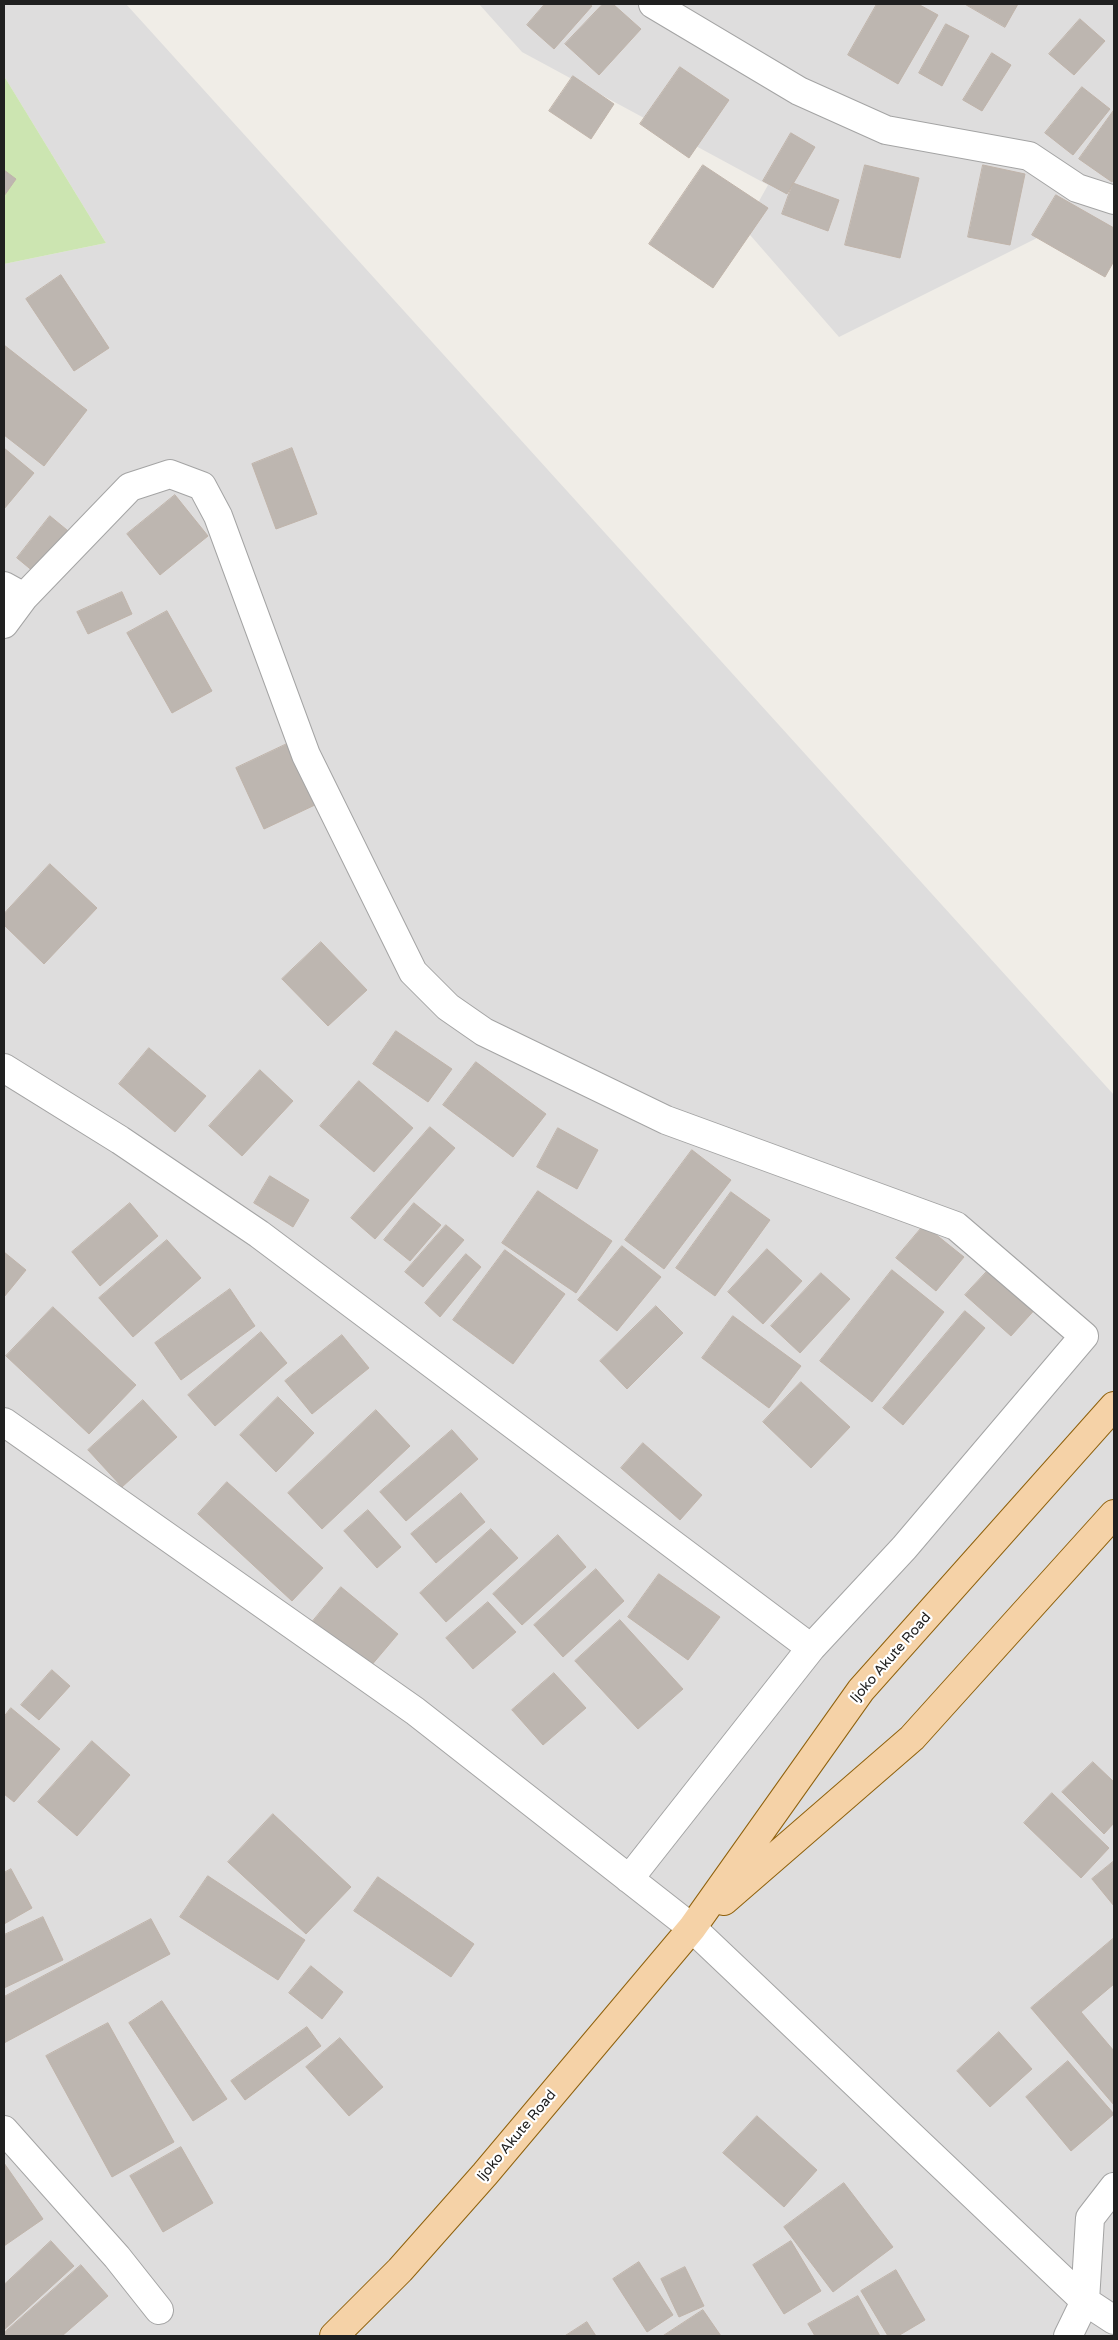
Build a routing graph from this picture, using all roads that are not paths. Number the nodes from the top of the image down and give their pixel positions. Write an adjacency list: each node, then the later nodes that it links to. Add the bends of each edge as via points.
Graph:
1 (653, 4): 2 (street, via 799,91 886,130 1029,156 1077,188)
2 (1114, 200)
3 (14, 591): 4 (street); 9 (street, via 130,487 170,474 202,486 218,516 306,754 413,972 448,1007 484,1032 666,1120 956,1226 1084,1336 904,1548)
4 (4, 624)
5 (4, 1068): 9 (street, via 120,1140 259,1234)
6 (1114, 1406): 11 (main road, Ijoko Akute Road, via 861,1690)
7 (4, 1422): 10 (street, via 415,1711)
8 (1114, 1514): 11 (main road, Ijoko Akute Road, via 912,1738)
9 (811, 1648): 10 (street)
10 (629, 1879): 11 (street)
11 (692, 1928): 14 (street); 17 (main road, Ijoko Akute Road, via 485,2174 400,2270)
12 (4, 2130): 15 (street, via 117,2256)
13 (1114, 2187): 14 (street, via 1090,2218)
14 (1085, 2301): 16 (street); 18 (street)
15 (159, 2310)
16 (1114, 2320)
17 (334, 2336)
18 (1068, 2336)

